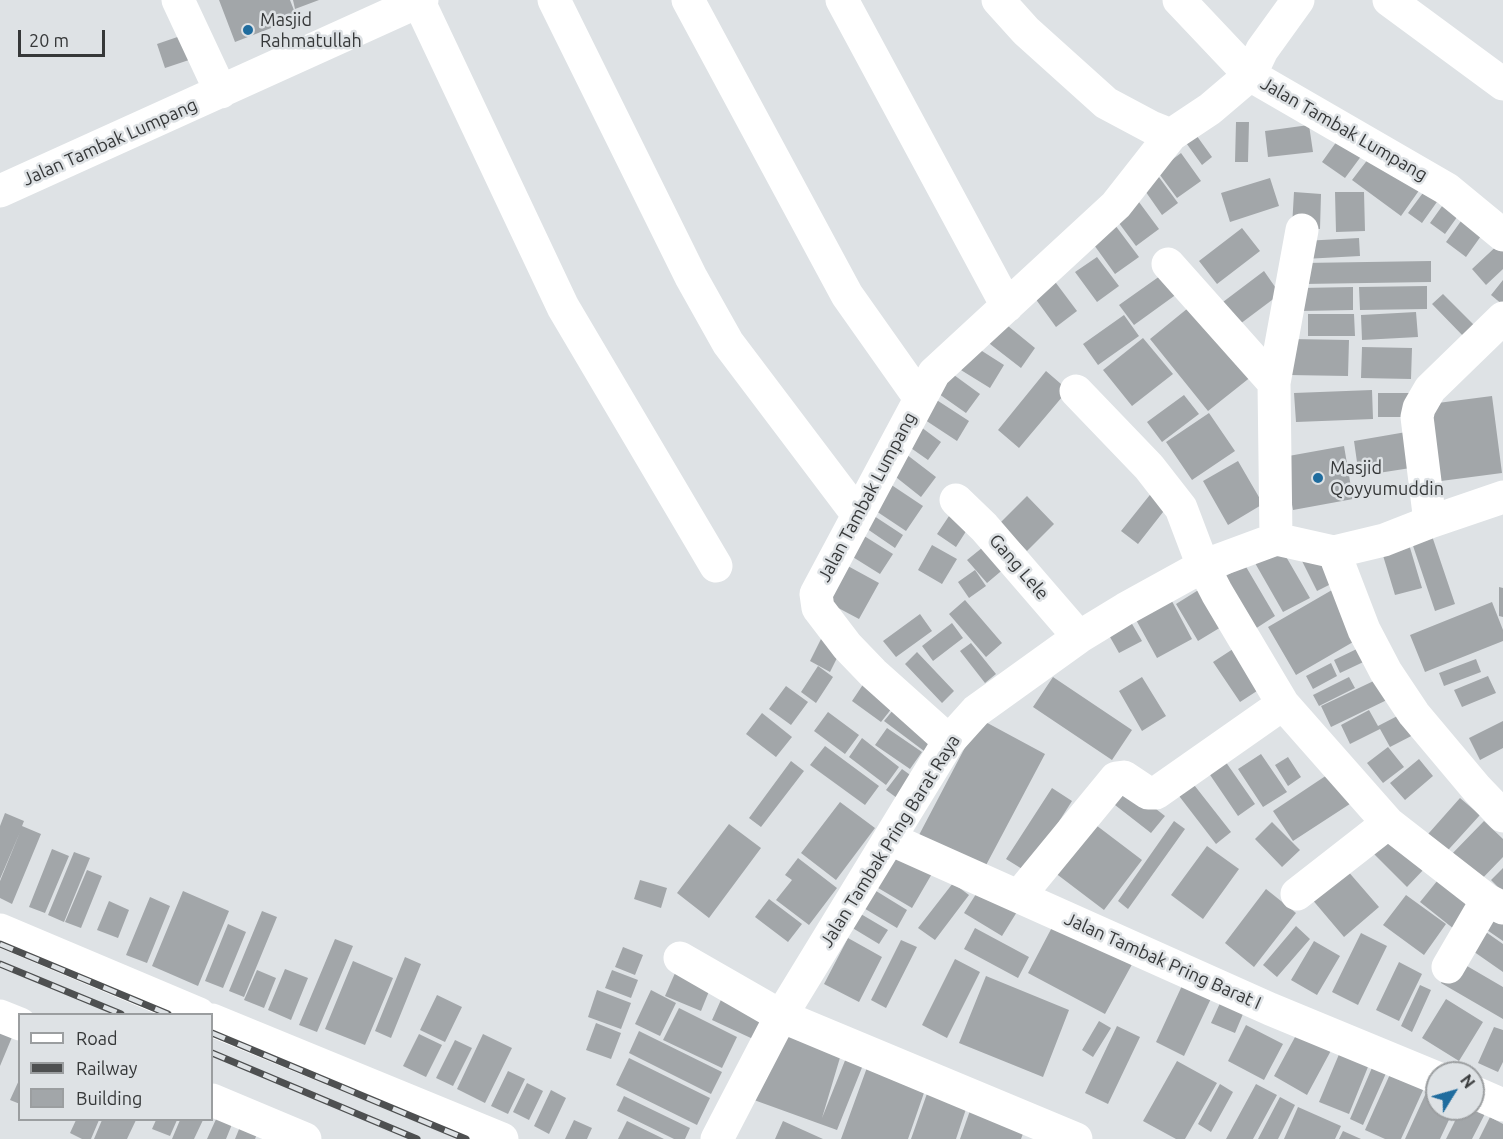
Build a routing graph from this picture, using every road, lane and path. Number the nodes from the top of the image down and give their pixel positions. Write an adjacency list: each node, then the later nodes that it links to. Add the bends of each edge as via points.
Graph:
1 (178, 0): 12 (street, Jalan Tambak Lumpang)
2 (554, 0): 25 (street, via 691,277 728,343)
3 (688, 0): 22 (street, via 847,295)
4 (842, 0): 18 (street)
5 (998, 0): 13 (street, via 1026,31 1106,103)
6 (1179, 0): 10 (street)
7 (1298, 0): 10 (street, via 1262,50)
8 (1389, 0): 11 (street)
9 (421, 1): 12 (street, Jalan Tambak Lumpang); 29 (street, via 563,307)
10 (1250, 75): 13 (street, Jalan Tambak Lumpang); 16 (street, Jalan Tambak Lumpang, via 1447,189)
11 (1503, 84)
12 (221, 92): 14 (street, Jalan Tambak Lumpang)
13 (1171, 135): 18 (street, Jalan Tambak Lumpang, via 1116,205)
14 (0, 191)
15 (1302, 230): 20 (street)
16 (1503, 236)
17 (1168, 264): 20 (street)
18 (1007, 306): 22 (street, Jalan Tambak Lumpang, via 934,373)
19 (1494, 327): 26 (street, via 1430,389 1419,408)
20 (1274, 382): 27 (street)
21 (1076, 391): 30 (street, via 1149,467 1181,508)
22 (920, 397): 25 (street, Jalan Tambak Lumpang)
23 (1503, 497): 26 (street)
24 (956, 500): 31 (street, Gang Lele)
25 (858, 515): 33 (street, Jalan Tambak Lumpang, via 816,594 818,608 873,673)
26 (1430, 522): 28 (street, via 1384,540)
27 (1276, 539): 28 (street); 30 (street, Jalan Tambak Pring Barat Raya)
28 (1334, 552): 34 (street, via 1364,630 1386,672 1414,714)
29 (716, 566)
30 (1203, 566): 31 (street, Jalan Tambak Pring Barat Raya); 32 (street)
31 (1079, 637): 33 (street, Jalan Tambak Pring Barat Raya, via 976,711)
32 (1283, 704): 35 (street); 38 (street, via 1156,793 1149,793 1124,777 1116,778)
33 (949, 741): 36 (street, Jalan Tambak Pring Barat Raya)
34 (1503, 816)
35 (1388, 823): 37 (street); 39 (street)
36 (890, 839): 38 (street, Jalan Tambak Pring Barat I); 45 (street, Jalan Tambak Pring Barat Raya)
37 (1297, 894)
38 (1019, 896): 48 (street, Jalan Tambak Pring Barat I, via 1270,1009)
39 (1495, 904): 42 (street)
40 (0, 930): 43 (street)
41 (680, 958): 45 (street)
42 (1448, 967)
43 (197, 1013)
44 (0, 1016): 47 (street)
45 (781, 1016): 54 (street, Jalan Tambak Pring Barat Raya); 55 (street)
46 (213, 1020): 53 (street)
47 (18, 1023)
48 (1425, 1073)
49 (1485, 1097): 51 (street)
50 (213, 1100): 52 (street)
51 (1503, 1105)
52 (305, 1139)
53 (502, 1139)
54 (717, 1139)
55 (1076, 1139)

